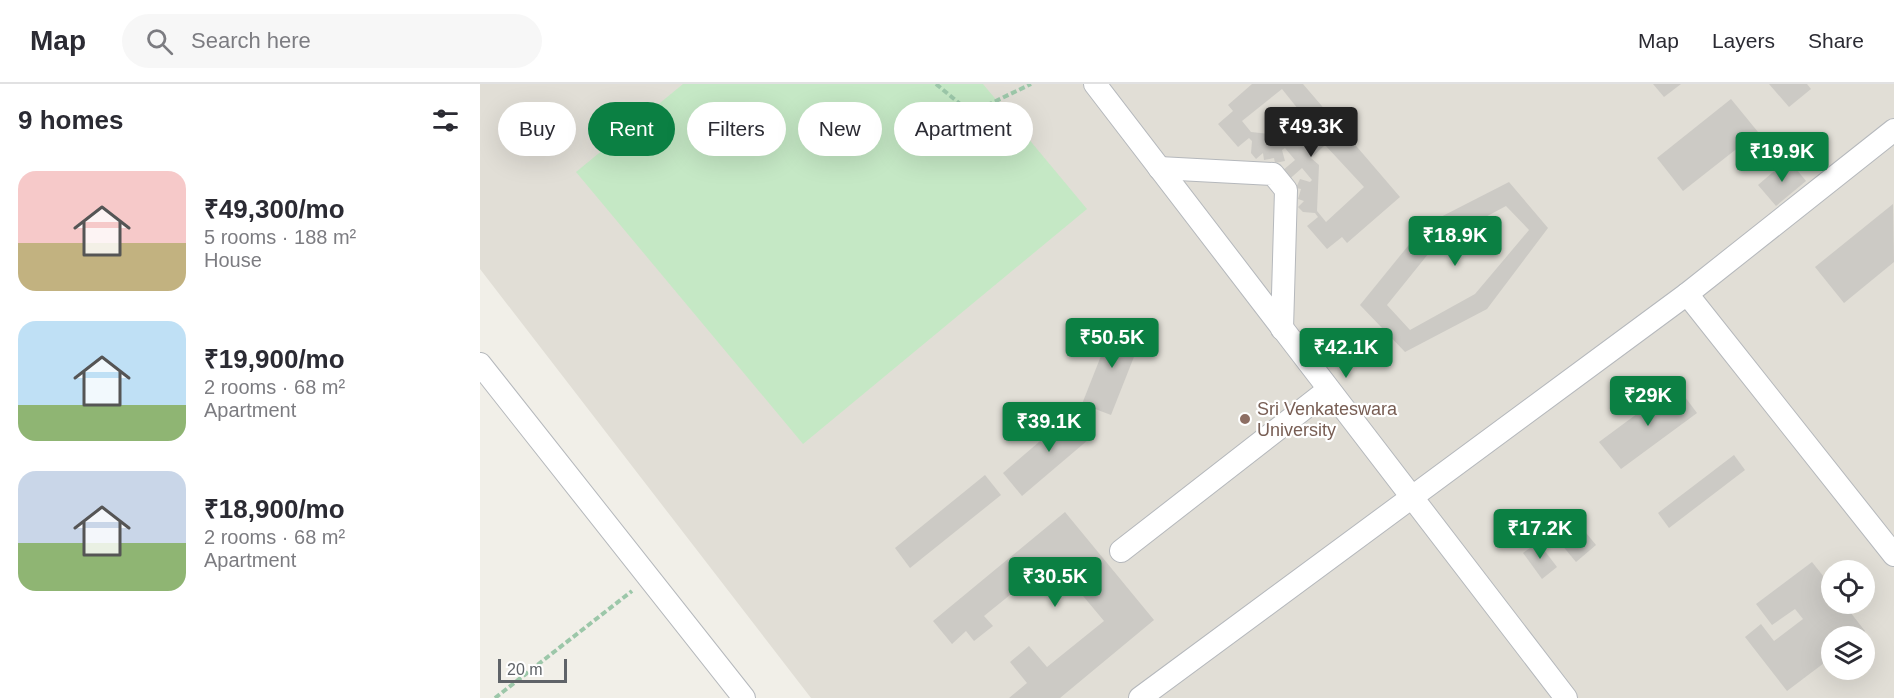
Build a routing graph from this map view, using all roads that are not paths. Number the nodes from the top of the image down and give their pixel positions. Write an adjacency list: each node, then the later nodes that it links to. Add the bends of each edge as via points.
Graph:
1 (1095, 84): 3 (street)
2 (1894, 130): 4 (street)
3 (1159, 168): 5 (street); 5 (street, via 1273,174 1286,189)
4 (1687, 294): 8 (street); 10 (street)
5 (1282, 329): 7 (street)
6 (480, 364): 11 (street)
7 (1328, 390): 8 (street); 9 (street)
8 (1411, 498): 12 (street); 13 (street)
9 (1121, 551)
10 (1894, 555)
11 (744, 698)
12 (1140, 698)
13 (1566, 698)

